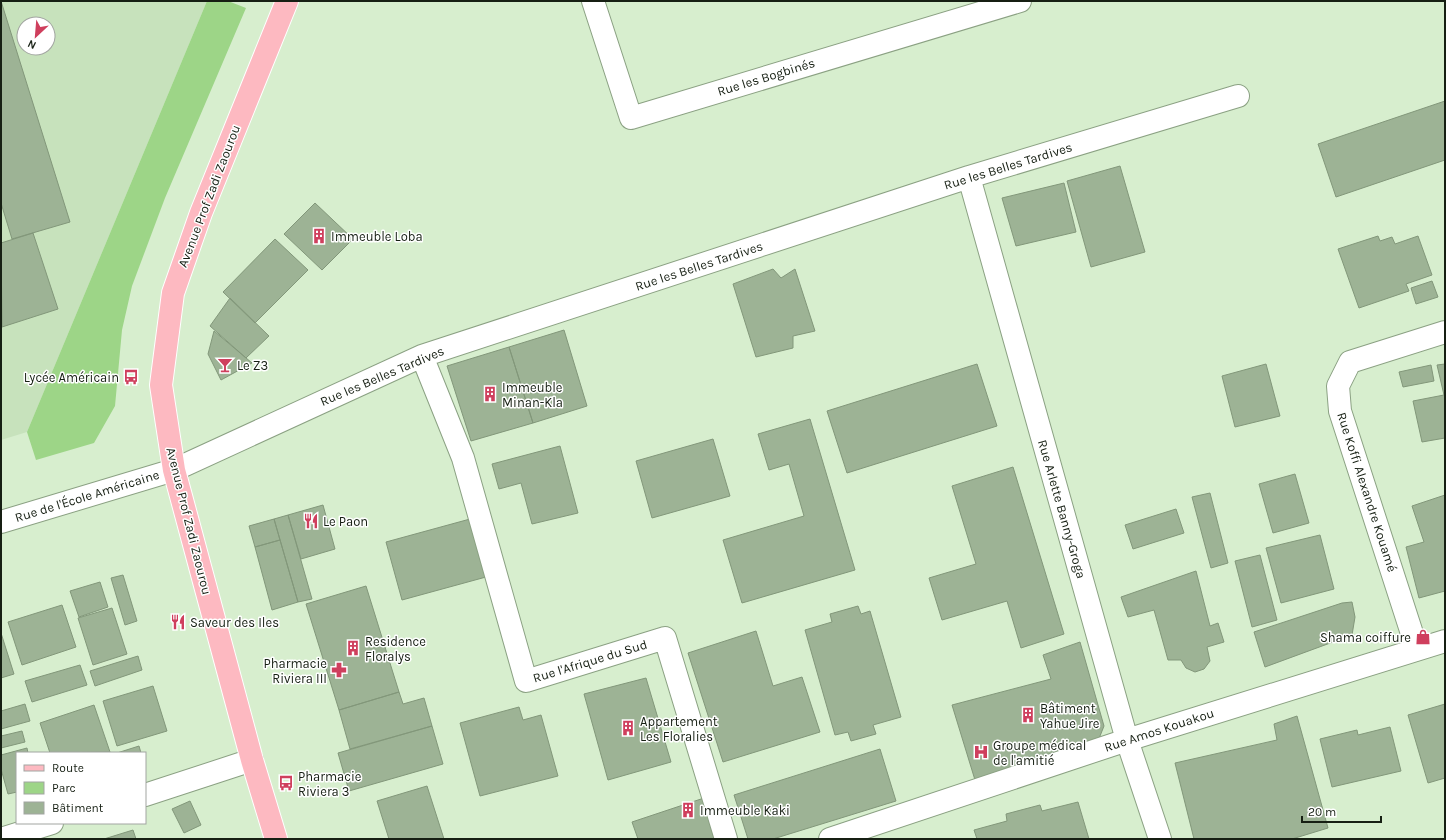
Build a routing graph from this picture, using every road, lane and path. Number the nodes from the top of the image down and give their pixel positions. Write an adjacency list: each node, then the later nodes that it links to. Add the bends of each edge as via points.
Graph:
1 (287, 1): 8 (main road, Avenue Prof Zadi Zaourou, via 201,213 173,293 161,385)
2 (593, 1): 3 (street, Rue les Bogbinés, via 631,118)
3 (1020, 1)
4 (1238, 96): 5 (street, Rue les Belles Tardives)
5 (969, 177): 7 (street, Rue les Belles Tardives); 12 (street, Rue Arlette Banny-Groga)
6 (1445, 332): 11 (street, Rue Koffi Alexandre Kouamé, via 1350,362 1338,386 1340,411)
7 (422, 356): 8 (street, Rue les Belles Tardives); 18 (street, Rue l'Afrique du Sud, via 463,458 526,681 665,638)
8 (174, 470): 9 (street, Rue de l'École Américaine); 13 (main road, Avenue Prof Zadi Zaourou)
9 (1, 522)
10 (1445, 641): 11 (street, Rue Amos Kouakou)
11 (1417, 649): 12 (street, Rue Amos Kouakou)
12 (1127, 740): 19 (street, Rue Amos Kouakou); 20 (street, Rue Arlette Banny-Groga)
13 (252, 760): 14 (street); 17 (main road, Avenue Prof Zadi Zaourou)
14 (146, 795)
15 (49, 824): 16 (street)
16 (1, 839)
17 (276, 839)
18 (726, 839)
19 (830, 839)
20 (1160, 839)

